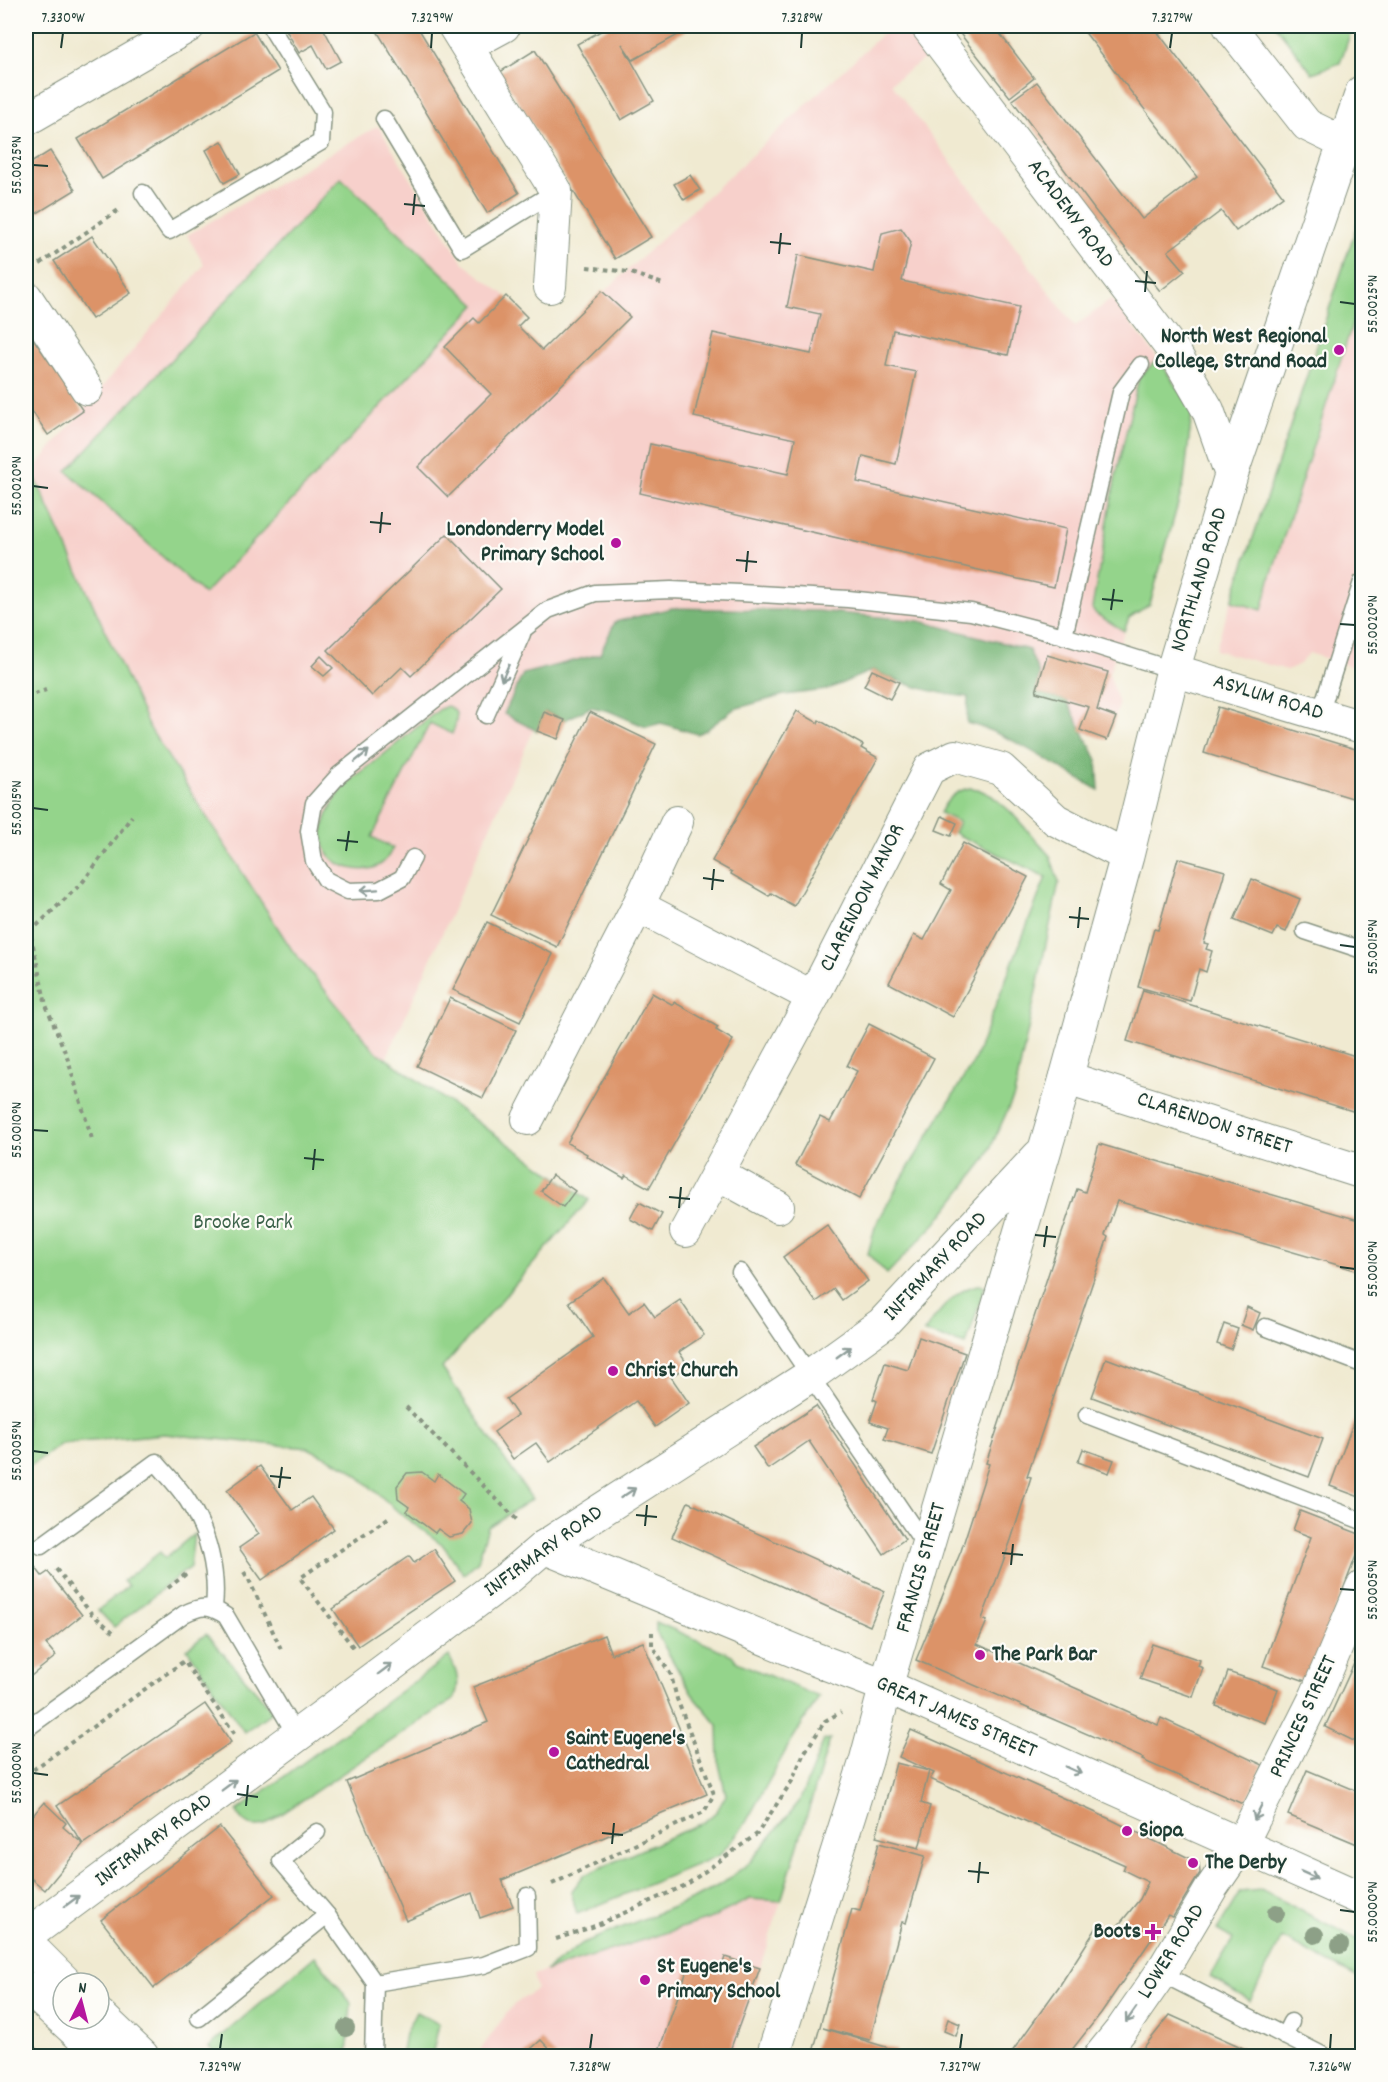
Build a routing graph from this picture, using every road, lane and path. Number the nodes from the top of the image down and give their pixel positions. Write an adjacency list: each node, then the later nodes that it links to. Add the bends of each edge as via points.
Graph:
1 (189, 26): 9 (street)
2 (270, 26): 12 (lane, via 323,112 321,142 169,231)
3 (504, 26): 6 (street)
4 (927, 26): 19 (street, ACADEMY ROAD, via 1174,353 1208,410)
5 (1229, 26): 10 (street, via 1307,125)
6 (461, 36): 11 (street)
7 (1362, 92): 10 (main road, NORTHLAND ROAD)
8 (384, 119): 11 (lane, via 462,249)
9 (26, 120)
10 (1346, 144): 19 (main road, NORTHLAND ROAD)
11 (556, 191): 14 (street)
12 (143, 193): 13 (path)
13 (35, 267)
14 (550, 275): 15 (path, via 628,272)
15 (663, 284)
16 (26, 297): 18 (street)
17 (1141, 365): 22 (lane, via 1121,392)
18 (87, 389)
19 (1231, 475): 23 (main road, NORTHLAND ROAD)
20 (1362, 582): 26 (lane)
21 (523, 630): 22 (lane, via 548,610 595,593 671,590 848,599 971,612); 27 (lane, one-way to 27); 32 (lane, one-way to 21, via 402,878 379,890 348,891 326,880 314,861 309,831 314,803 339,775)
22 (1064, 636): 23 (lane)
23 (1173, 670): 26 (street, ASYLUM ROAD); 31 (main road, NORTHLAND ROAD)
24 (46, 690): 25 (path)
25 (26, 697)
26 (1320, 714): 28 (street, ASYLUM ROAD)
27 (486, 715)
28 (1362, 727)
29 (132, 816): 34 (path, via 82,883)
30 (677, 822): 33 (street)
31 (1126, 856): 37 (street, CLARENDON MANOR, via 1056,820 1001,769 955,756 929,769); 38 (main road, NORTHLAND ROAD)
32 (413, 858)
33 (638, 906): 37 (street); 39 (street)
34 (28, 930): 40 (path, via 46,1005)
35 (1305, 931): 36 (lane)
36 (1362, 950)
37 (813, 997): 43 (street, CLARENDON MANOR)
38 (1066, 1078): 41 (main road, FRANCIS STREET); 42 (main road, CLARENDON STREET)
39 (528, 1119)
40 (92, 1139)
41 (1045, 1150): 49 (main road, INFIRMARY ROAD, one-way to 41, via 882,1324); 56 (main road, FRANCIS STREET)
42 (1362, 1172)
43 (718, 1174): 44 (street); 45 (street, CLARENDON MANOR)
44 (778, 1207)
45 (686, 1231)
46 (740, 1272): 49 (lane)
47 (1265, 1327): 48 (lane)
48 (1362, 1364)
49 (811, 1376): 55 (main road, INFIRMARY ROAD, one-way to 49); 56 (lane)
50 (406, 1407): 55 (path)
51 (1087, 1415): 53 (lane)
52 (388, 1518): 60 (path, via 300,1578)
53 (1362, 1521)
54 (41, 1546): 59 (lane, via 156,1462 188,1500 205,1532 216,1592)
55 (544, 1547): 58 (main road, GREAT JAMES STREET); 60 (main road, INFIRMARY ROAD, one-way to 55)
56 (928, 1549): 61 (main road, FRANCIS STREET)
57 (1362, 1587): 67 (street, PRINCES STREET, one-way to 67, via 1316,1696)
58 (650, 1591): 61 (main road, GREAT JAMES STREET); 68 (path, via 652,1645 671,1675 714,1794 704,1812)
59 (214, 1607): 62 (lane, via 184,1614); 63 (lane, via 226,1616)
60 (375, 1676): 63 (main road, INFIRMARY ROAD)
61 (886, 1686): 67 (main road, GREAT JAMES STREET, one-way to 67); 73 (path, via 825,1721 757,1834 720,1862 686,1885 595,1926); 83 (main road, FRANCIS STREET)
62 (26, 1729)
63 (296, 1735): 64 (main road, INFIRMARY ROAD)
64 (256, 1764): 65 (path, via 184,1661); 71 (main road, INFIRMARY ROAD, one-way to 64)
65 (26, 1775)
66 (316, 1832): 70 (lane, via 281,1861)
67 (1241, 1845): 69 (main road, GREAT JAMES STREET, one-way to 69); 75 (street, LOWER ROAD)
68 (527, 1896): 73 (lane)
69 (1362, 1899)
70 (327, 1915): 76 (lane); 78 (lane)
71 (26, 1936)
72 (26, 1942): 74 (main road)
73 (528, 1948): 76 (lane, via 484,1965)
74 (54, 1971)
75 (1161, 1972): 84 (street, LOWER ROAD, one-way to 84); 85 (lane, via 1287,2029)
76 (375, 1983): 82 (lane)
77 (26, 1988): 80 (main road)
78 (199, 2018)
79 (111, 2026): 81 (main road)
80 (103, 2056)
81 (142, 2056)
82 (373, 2056)
83 (773, 2056)
84 (1100, 2056)
85 (1324, 2056)

